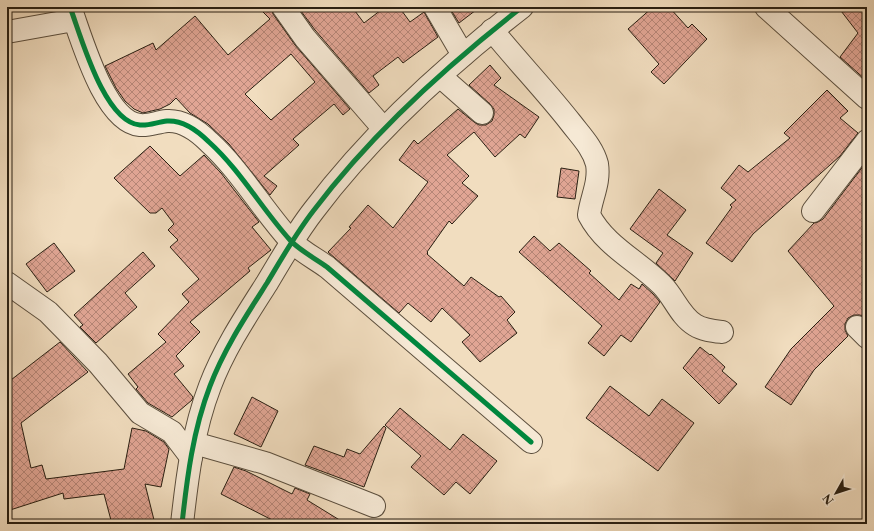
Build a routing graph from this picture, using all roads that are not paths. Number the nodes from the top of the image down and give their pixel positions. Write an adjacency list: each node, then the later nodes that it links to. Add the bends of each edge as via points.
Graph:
1 (283, 7): 12 (street, via 305,38)
2 (435, 7): 8 (street)
3 (522, 7): 6 (street)
4 (766, 7): 10 (street)
5 (72, 13): 7 (street); 15 (street, via 92,70 106,98 124,118 132,124 140,125 167,121 182,124 196,131 226,160)
6 (492, 30): 8 (street); 17 (street, via 555,103 594,154 597,179 589,215 593,222 614,246 662,285 687,318 707,330)
7 (7, 32)
8 (463, 55): 9 (street)
9 (440, 76): 11 (street); 12 (street)
10 (867, 98)
11 (482, 113)
12 (384, 128): 15 (street, via 346,170)
13 (867, 141): 14 (street)
14 (813, 211)
15 (291, 241): 18 (street, via 327,267); 19 (street, via 221,362 204,404)
16 (7, 283): 19 (street, via 48,312 98,363 140,413 172,432)
17 (722, 332)
18 (531, 442)
19 (192, 450): 20 (street, via 265,463); 21 (street)
20 (374, 506)
21 (182, 524)

